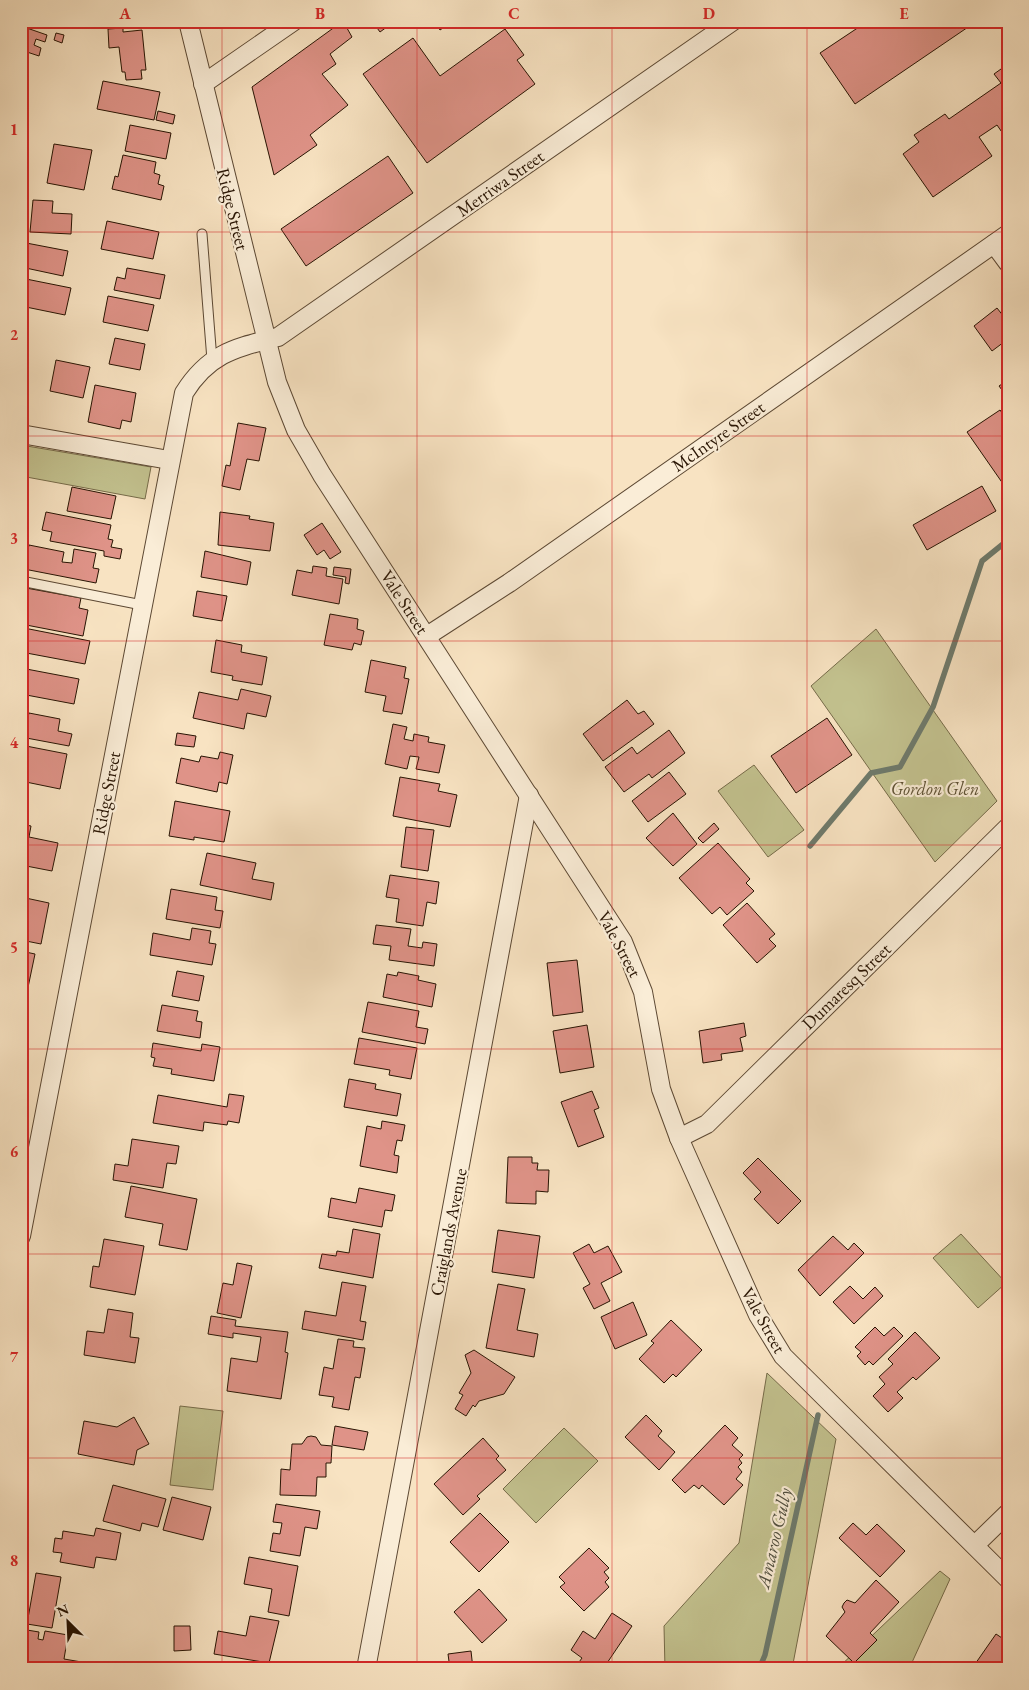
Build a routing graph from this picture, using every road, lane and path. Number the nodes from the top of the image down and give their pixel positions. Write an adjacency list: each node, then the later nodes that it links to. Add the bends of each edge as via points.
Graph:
1 (188, 21): 4 (street, Ridge Street)
2 (294, 21): 4 (street)
3 (733, 21): 8 (street, Merriwa Street, via 278,337)
4 (202, 84): 8 (street, Ridge Street)
5 (202, 234): 9 (lane, Ridge Street)
6 (1001, 239): 7 (street); 14 (street, McIntyre Street)
7 (1008, 263)
8 (266, 340): 9 (street, Ridge Street); 14 (street, Vale Street, via 277,382 296,430)
9 (212, 360): 11 (street, Ridge Street, via 195,375 184,393)
10 (21, 434): 11 (street)
11 (169, 460): 13 (street, Ridge Street)
12 (21, 581): 13 (lane)
13 (142, 605): 18 (street, Ridge Street)
14 (428, 636): 15 (street, Vale Street)
15 (529, 795): 17 (street, Vale Street, via 623,942 635,968 643,992 661,1088); 22 (street, Craiglands Avenue)
16 (1008, 827): 17 (street, Dumaresq Street, via 706,1124)
17 (678, 1138): 20 (street, Vale Street, via 758,1315 783,1356)
18 (21, 1236)
19 (1008, 1513): 20 (street)
20 (975, 1545): 21 (street, Vale Street)
21 (1008, 1579)
22 (366, 1669)

